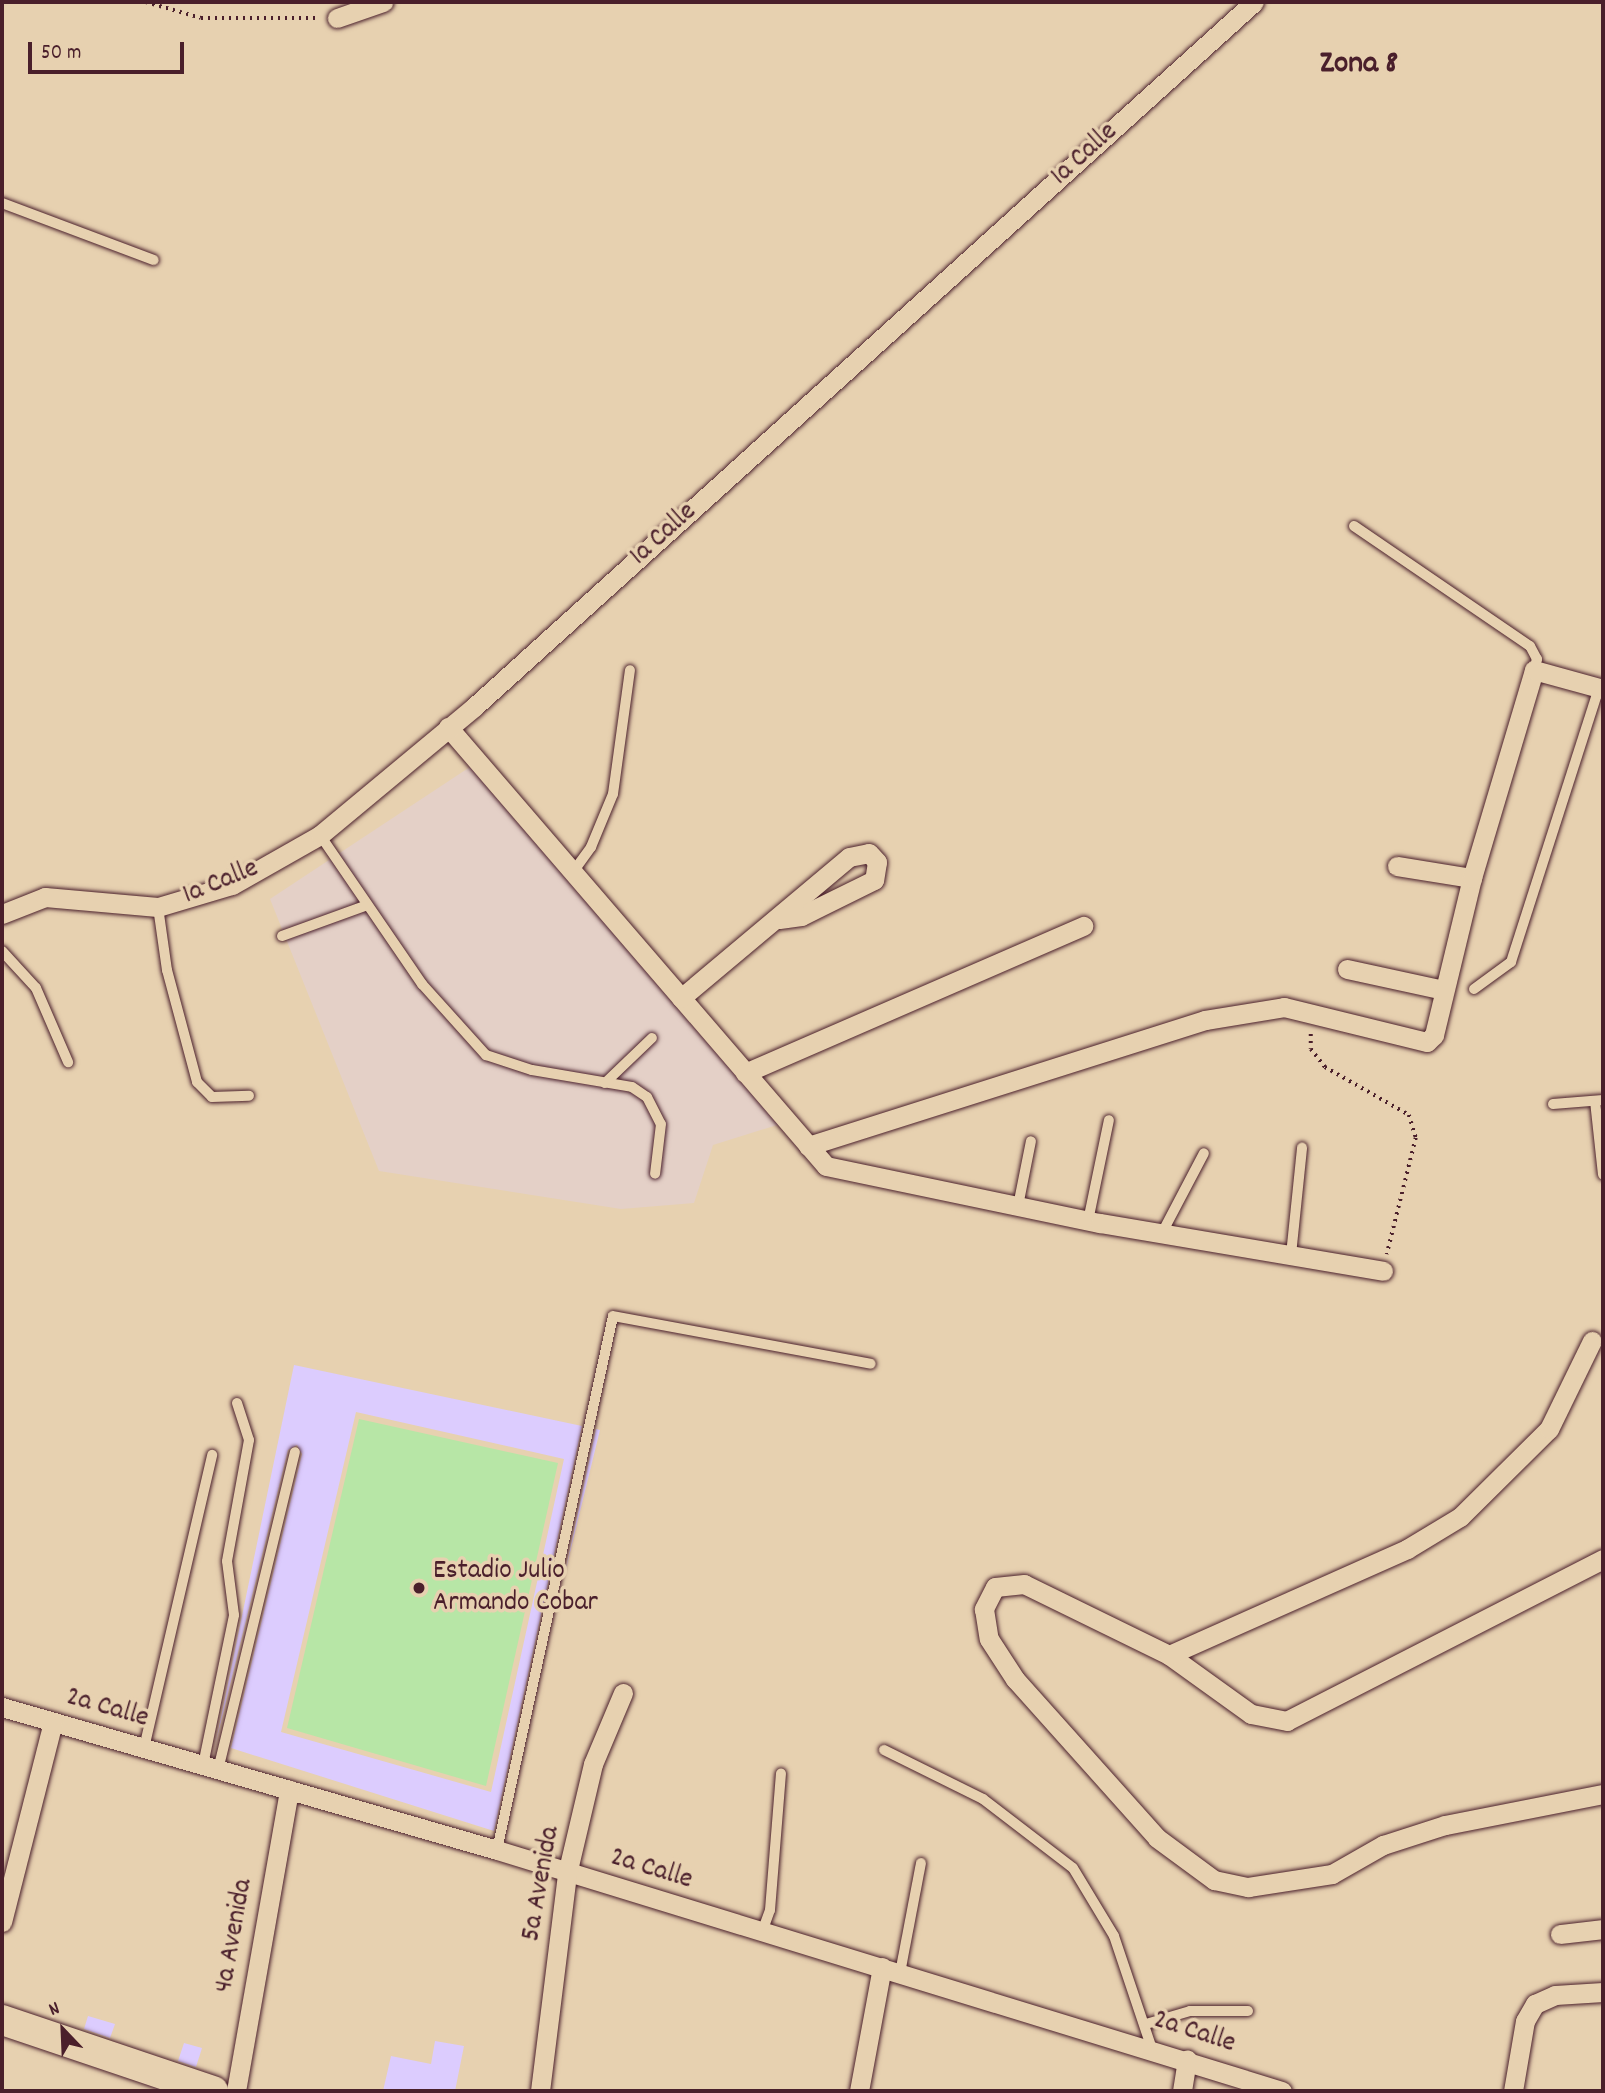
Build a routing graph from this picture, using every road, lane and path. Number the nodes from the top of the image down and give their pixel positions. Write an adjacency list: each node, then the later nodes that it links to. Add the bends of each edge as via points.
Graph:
1 (146, 2): 4 (path, via 201,18)
2 (383, 2): 4 (street)
3 (1254, 2): 11 (street, 1a Calle)
4 (337, 18)
5 (2, 203): 6 (lane)
6 (154, 260)
7 (1354, 526): 9 (lane, via 1530,646 1537,659)
8 (630, 670): 14 (lane, via 613,794 591,847)
9 (1534, 670): 10 (street); 15 (street)
10 (1601, 689): 24 (lane, via 1511,962)
11 (448, 727): 12 (street, 1a Calle); 14 (street)
12 (320, 835): 16 (lane); 17 (street, 1a Calle, via 232,885)
13 (1398, 866): 15 (street)
14 (572, 872): 26 (street)
15 (1472, 878): 25 (street)
16 (365, 906): 21 (lane); 31 (lane, via 486,1055)
17 (158, 907): 18 (street, 1a Calle, via 45,897); 32 (lane, via 167,970 197,1082 212,1097 229,1102)
18 (2, 914)
19 (779, 919): 19 (street, via 849,857 869,853 877,862 874,880 802,916); 26 (street)
20 (1083, 926): 30 (street)
21 (282, 936)
22 (2, 950): 29 (lane, via 36,988)
23 (1348, 969): 25 (street)
24 (1474, 989)
25 (1444, 990): 27 (street, via 1434,1035 1427,1042)
26 (681, 998): 30 (street)
27 (1316, 1015): 37 (street, via 1284,1007 1205,1020); 46 (path, via 1311,1049 1325,1067 1409,1115 1416,1138)
28 (652, 1038): 31 (lane)
29 (68, 1062)
30 (745, 1073): 37 (street)
31 (605, 1083): 40 (lane, via 632,1087 647,1097 661,1124)
32 (249, 1096)
33 (1599, 1100): 34 (lane); 41 (lane)
34 (1553, 1104)
35 (1109, 1120): 43 (lane)
36 (1031, 1141): 42 (lane)
37 (808, 1146): 42 (street, via 826,1166)
38 (1302, 1148): 45 (lane)
39 (1204, 1153): 44 (lane)
40 (655, 1174)
41 (1603, 1175)
42 (1018, 1206): 43 (street)
43 (1088, 1221): 44 (street)
44 (1162, 1234): 45 (street)
45 (1291, 1255): 46 (street)
46 (1383, 1270)
47 (1592, 1341): 55 (street, via 1549,1429 1460,1517 1407,1549)
48 (871, 1364): 65 (lane, via 613,1317)
49 (237, 1404): 61 (lane, via 249,1440 227,1561 234,1615)
50 (295, 1452): 61 (lane)
51 (212, 1455): 59 (lane)
52 (1603, 1541): 54 (street)
53 (1603, 1559): 54 (street)
54 (1585, 1569): 55 (street, via 1287,1721 1251,1714)
55 (1169, 1655): 64 (street, via 1024,1584 995,1587 987,1598 989,1639 1015,1679 1157,1838 1214,1880 1248,1887 1332,1874 1383,1845 1445,1825)
56 (623, 1693): 67 (street, 5a Avenida, via 593,1764)
57 (2, 1707): 58 (street, 2a Calle)
58 (54, 1722): 59 (street, 2a Calle); 68 (street)
59 (144, 1748): 61 (street, 2a Calle)
60 (884, 1750): 76 (lane, via 983,1799 1073,1868 1114,1936)
61 (211, 1768): 63 (street, 2a Calle)
62 (781, 1773): 70 (lane, via 770,1910)
63 (289, 1790): 65 (street, 2a Calle); 80 (street, 4a Avenida)
64 (1603, 1794)
65 (497, 1850): 67 (street, 2a Calle)
66 (921, 1863): 72 (lane)
67 (567, 1874): 70 (street, 2a Calle); 81 (street, 5a Avenida)
68 (2, 1922)
69 (1603, 1929): 71 (street)
70 (762, 1932): 72 (street, 2a Calle)
71 (1560, 1934)
72 (891, 1970): 77 (street, 2a Calle); 82 (street)
73 (1603, 1992): 85 (street, via 1555,1995 1535,2004 1525,2021)
74 (1248, 2011): 76 (lane, via 1191,2011)
75 (2, 2020): 79 (main road)
76 (1146, 2024): 77 (lane)
77 (1152, 2049): 78 (street, 2a Calle)
78 (1187, 2059): 83 (street); 84 (street, 2a Calle)
79 (213, 2091)
80 (236, 2091)
81 (540, 2091)
82 (859, 2091)
83 (1182, 2091)
84 (1282, 2091)
85 (1513, 2091)

